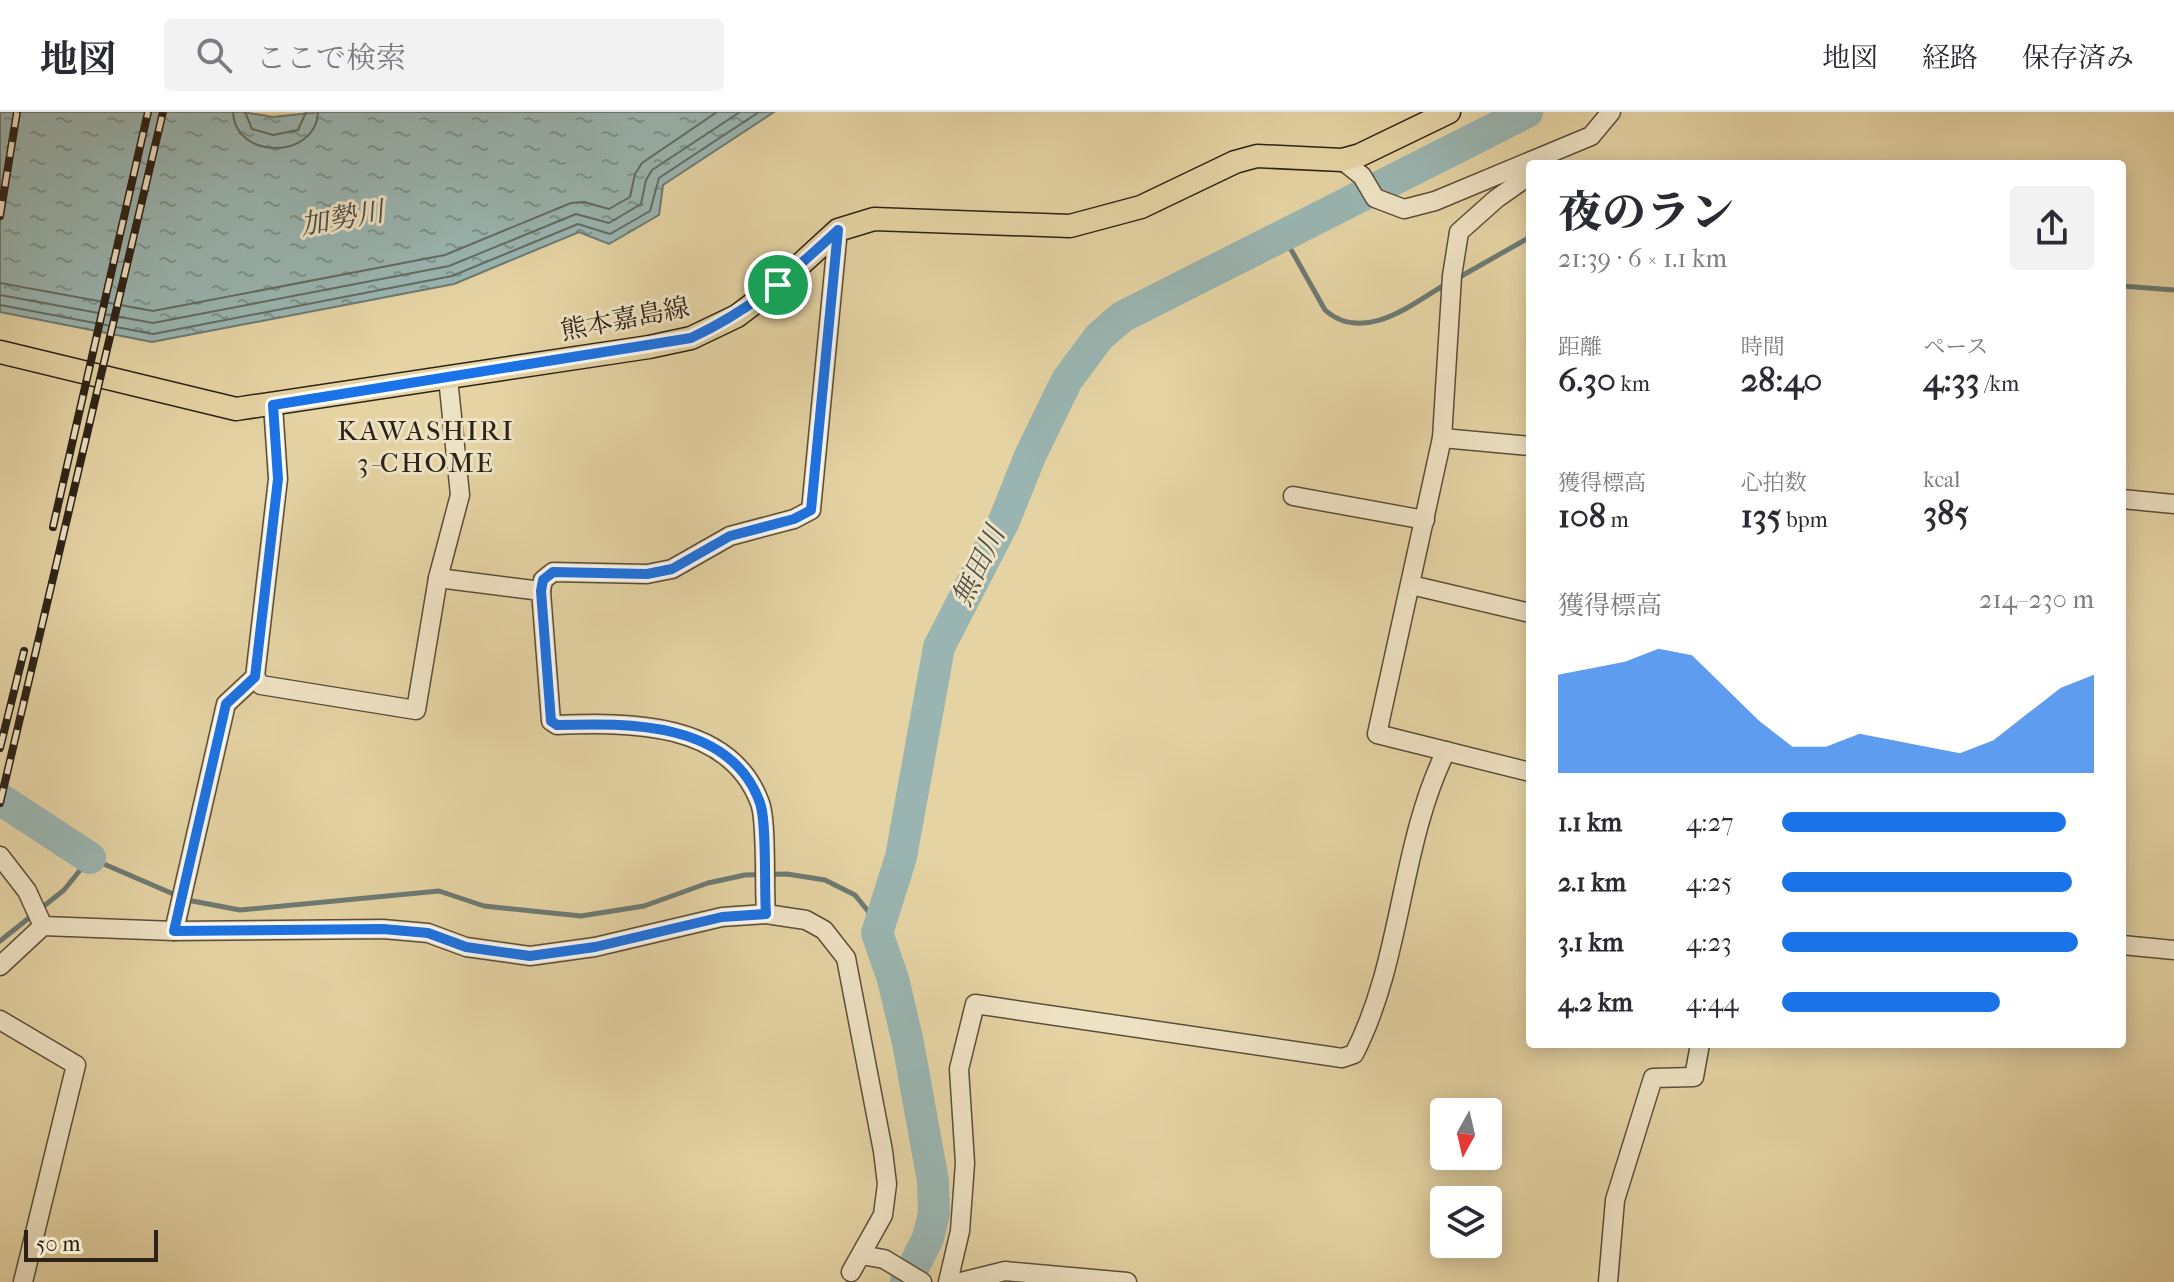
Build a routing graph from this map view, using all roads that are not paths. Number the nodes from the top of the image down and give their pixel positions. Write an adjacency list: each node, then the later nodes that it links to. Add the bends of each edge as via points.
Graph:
1 (1449, 112): 4 (main road, 熊本嘉島線)
2 (1611, 112): 3 (street, via 1603,126)
3 (1581, 141): 5 (street); 6 (street)
4 (1342, 160): 7 (street, via 1362,176 1375,198 1404,209); 9 (main road, 熊本嘉島線, via 1257,156 1141,207 1070,226 893,217)
5 (1535, 160)
6 (1552, 160)
7 (1526, 164)
8 (1526, 178): 13 (street, via 1459,232)
9 (838, 230): 11 (main road, 熊本嘉島線, via 748,308 691,338); 21 (street, via 811,510 730,536 672,569 647,574 553,572 543,580)
10 (0, 352): 12 (main road, 熊本嘉島線, via 236,409)
11 (448, 378): 12 (main road, 熊本嘉島線); 19 (street, via 460,495)
12 (273, 405): 23 (street, via 278,479)
13 (1442, 438): 14 (street); 18 (street)
14 (1526, 446)
15 (1293, 496): 18 (street)
16 (2126, 499): 17 (street)
17 (2174, 504)
18 (1425, 520): 20 (street)
19 (438, 578): 21 (street); 23 (street, via 416,710 261,685)
20 (1411, 585): 22 (street); 24 (street, via 1377,734)
21 (541, 591): 27 (street, via 551,721 681,732 740,768 761,805)
22 (1526, 612)
23 (255, 677): 28 (street, via 226,704)
24 (1446, 751): 25 (street); 39 (street, via 1427,790 1392,944 1368,1027 1354,1054 1342,1058 975,1004 959,1069 965,1163 960,1231)
25 (1526, 771)
26 (0, 856): 29 (street, via 27,891)
27 (766, 914): 28 (street, via 722,917 595,947 530,956 466,947 428,933 383,929); 35 (street, via 806,920 824,930 840,946 852,979 887,1184 883,1215)
28 (175, 925): 29 (street)
29 (43, 926): 32 (street)
30 (2126, 945): 31 (street)
31 (2174, 950)
32 (0, 966)
33 (0, 1020): 37 (street, via 76,1065)
34 (1699, 1048): 42 (street, via 1694,1077 1653,1078 1615,1200)
35 (866, 1256): 36 (street); 38 (street, via 884,1259)
36 (851, 1272)
37 (23, 1282)
38 (922, 1282)
39 (948, 1282)
40 (961, 1282): 41 (street, via 1005,1271)
41 (1127, 1282)
42 (1608, 1282)

